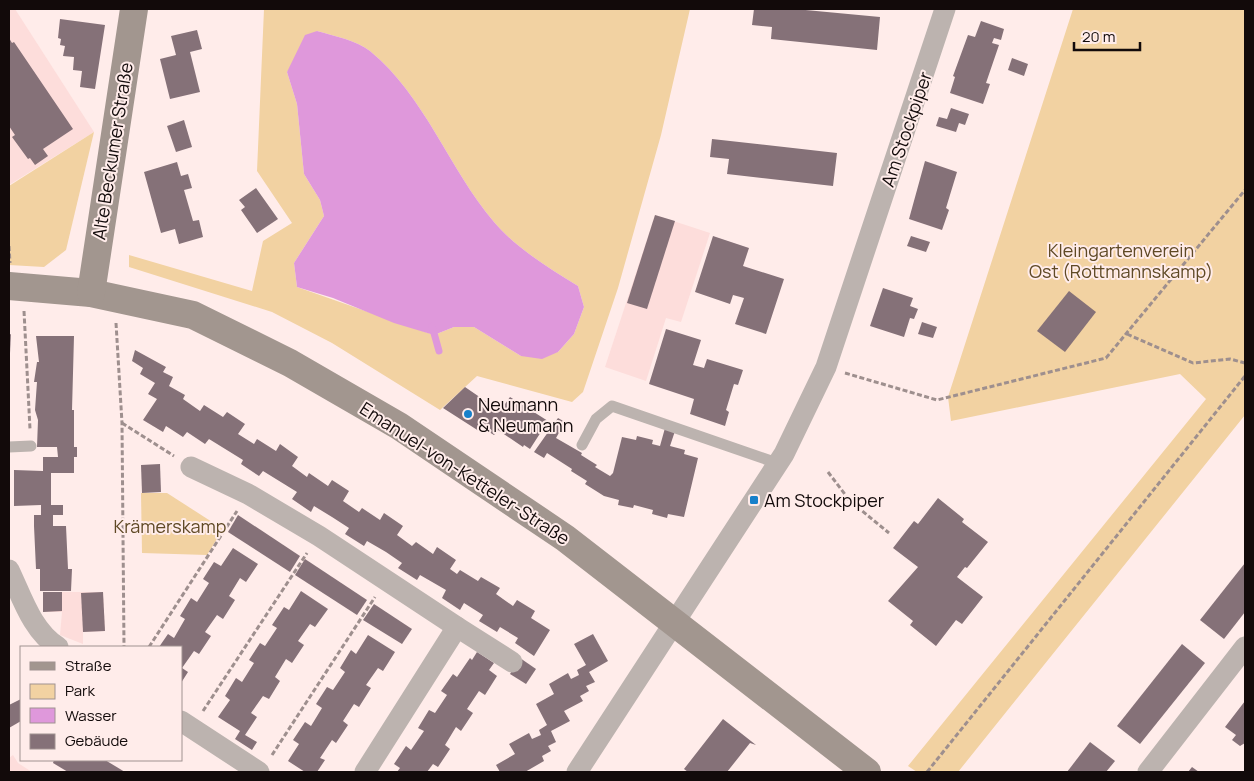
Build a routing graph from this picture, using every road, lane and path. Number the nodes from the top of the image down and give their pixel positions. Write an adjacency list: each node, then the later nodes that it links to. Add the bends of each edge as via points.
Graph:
1 (134, 9): 5 (main road, Alte Beckumer Straße)
2 (945, 9): 8 (street, Am Stockpiper)
3 (1245, 190): 6 (path)
4 (16, 287): 5 (main road, Emanuel-von-Ketteler-Straße); 12 (path)
5 (103, 295): 10 (path); 22 (main road, Emanuel-von-Ketteler-Straße, via 193,315 290,363 399,426 565,538)
6 (1127, 334): 7 (path, via 1193,363 1230,359); 8 (path, via 1106,358 936,400)
7 (1245, 363)
8 (826, 367): 14 (street, Am Stockpiper)
9 (1245, 376): 34 (path)
10 (122, 423): 15 (path); 25 (path)
11 (582, 445): 14 (lane, via 596,419 612,406)
12 (31, 446): 13 (lane)
13 (9, 447)
14 (777, 463): 22 (street, Am Stockpiper)
15 (191, 467): 17 (street)
16 (828, 472): 18 (path, via 850,501)
17 (248, 494): 19 (street); 26 (path)
18 (889, 533)
19 (319, 536): 21 (street); 29 (path)
20 (9, 570): 24 (street, via 31,617 41,632)
21 (386, 580): 23 (street); 30 (path)
22 (674, 622): 32 (street, Am Stockpiper); 33 (main road, Emanuel-von-Ketteler-Straße)
23 (457, 627): 28 (street); 31 (street)
24 (57, 646)
25 (124, 646)
26 (150, 646)
27 (1245, 647): 35 (street)
28 (512, 662)
29 (186, 725): 30 (street)
30 (265, 764)
31 (365, 772)
32 (577, 772)
33 (867, 772)
34 (927, 772)
35 (1148, 772)

